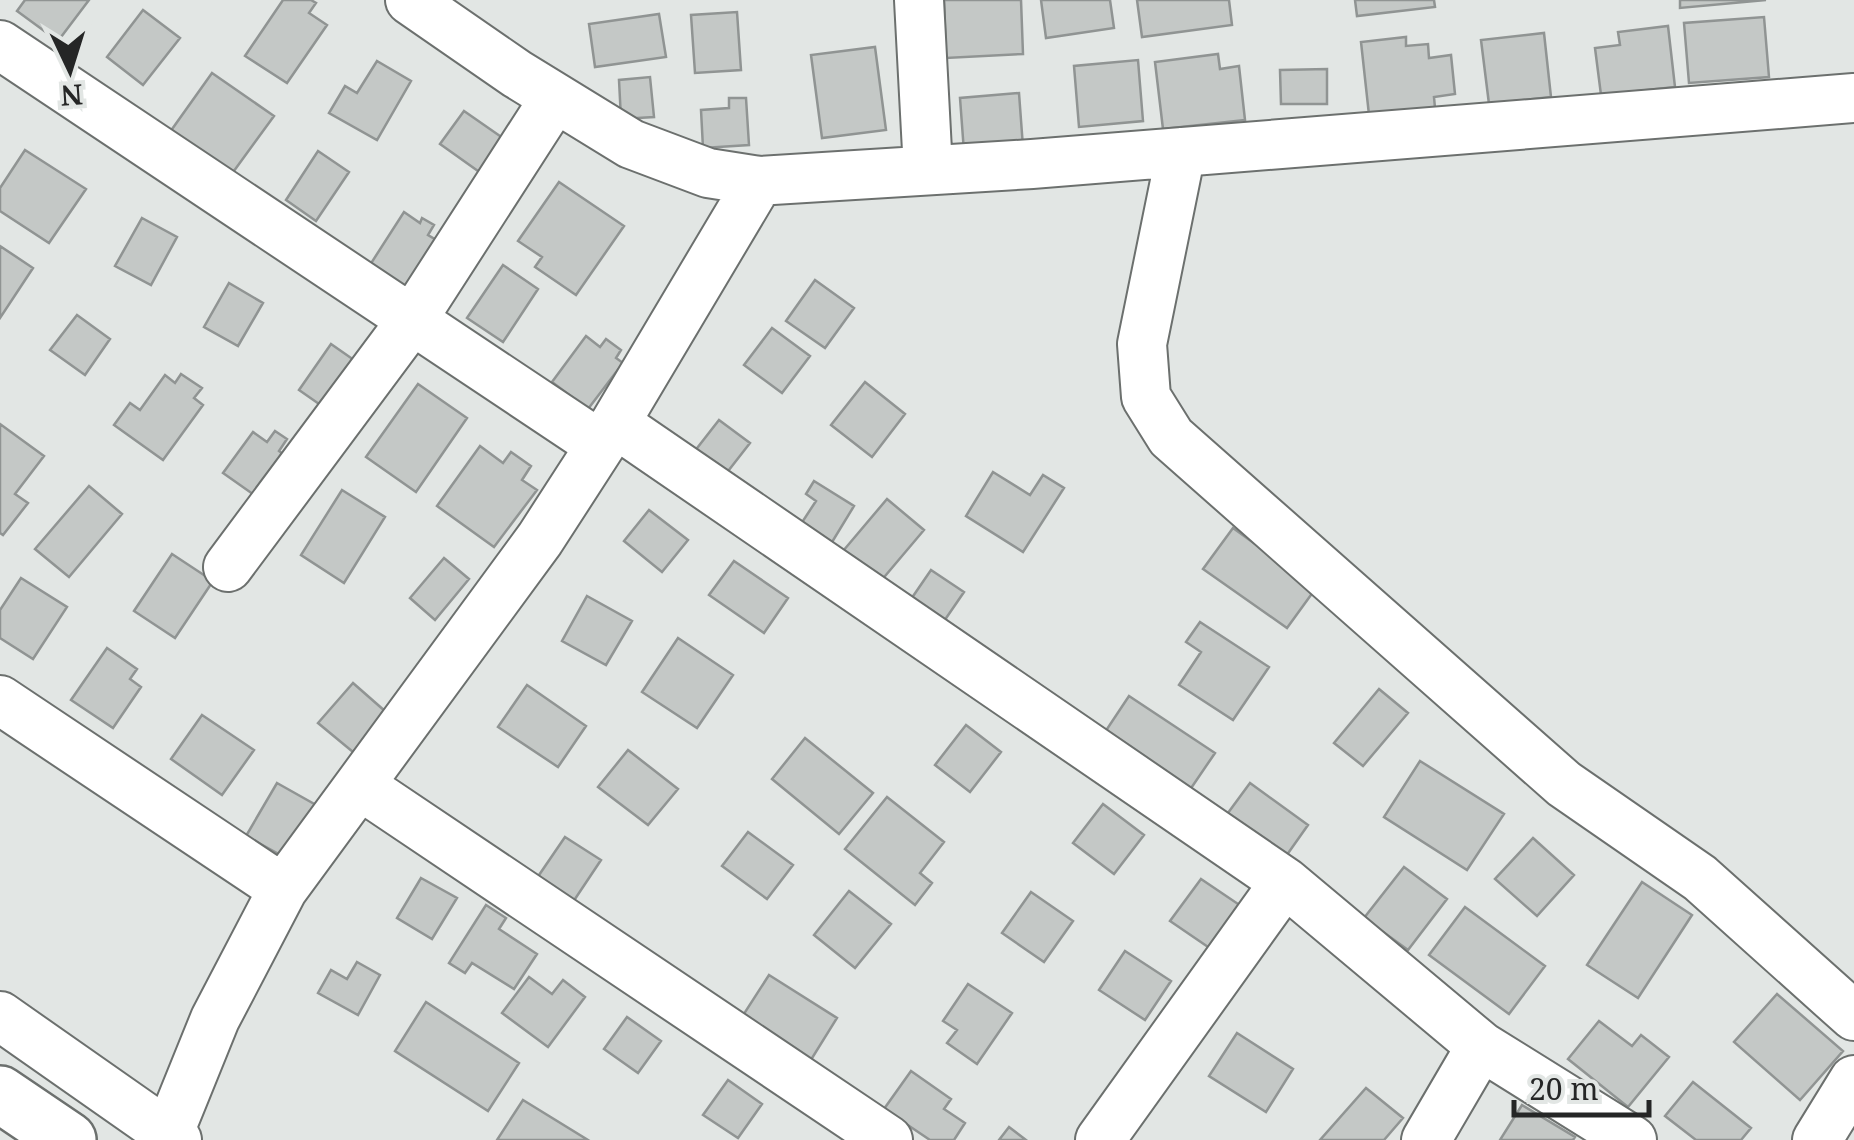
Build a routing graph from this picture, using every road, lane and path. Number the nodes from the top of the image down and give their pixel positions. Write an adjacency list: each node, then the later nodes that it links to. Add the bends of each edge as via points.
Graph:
1 (410, 0): 4 (street)
2 (919, 0): 7 (street)
3 (0, 45): 9 (street)
4 (555, 98): 8 (street, via 631,144 708,173); 9 (street)
5 (1854, 98): 6 (street)
6 (1181, 152): 7 (street); 17 (street, via 1142,344 1146,397 1171,437 1564,784 1700,878)
7 (928, 170): 8 (street)
8 (759, 181): 10 (street)
9 (412, 320): 10 (street); 11 (street)
10 (608, 434): 13 (street); 14 (street)
11 (228, 566)
12 (0, 700): 15 (street)
13 (361, 786): 15 (street); 23 (street)
14 (1286, 882): 18 (street); 24 (street)
15 (284, 890): 21 (street, via 216,1020)
16 (0, 1016): 21 (street)
17 (1854, 1016)
18 (1481, 1046): 25 (street); 26 (street)
19 (1854, 1080): 27 (street)
20 (0, 1094): 22 (highway)
21 (170, 1138)
22 (68, 1140)
23 (888, 1140)
24 (1100, 1140)
25 (1426, 1140)
26 (1632, 1140)
27 (1817, 1140)

